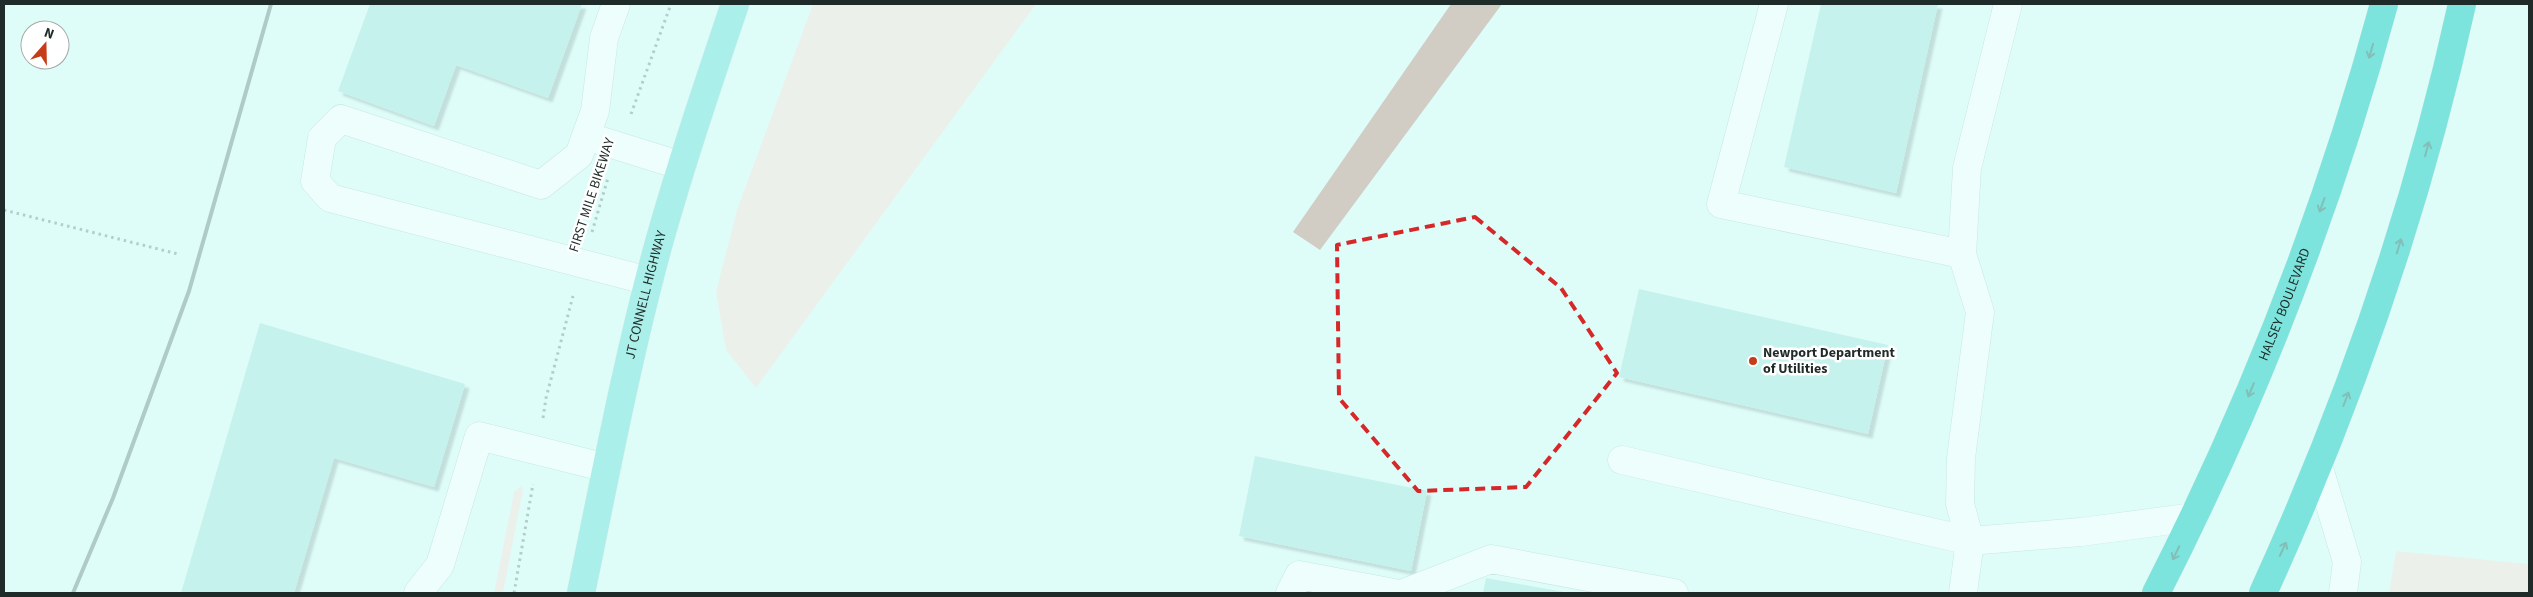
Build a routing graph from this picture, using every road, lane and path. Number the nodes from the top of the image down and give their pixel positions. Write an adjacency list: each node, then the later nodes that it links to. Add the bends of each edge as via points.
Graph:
1 (616, 4): 8 (lane, via 604,38 595,111)
2 (671, 4): 9 (path, FIRST MILE BIKEWAY)
3 (735, 4): 10 (main road, JT CONNELL HIGHWAY)
4 (1774, 4): 13 (lane, via 1721,204)
5 (2008, 4): 13 (lane, via 1967,168)
6 (2384, 4): 21 (highway, HALSEY BOULEVARD, one-way to 21, via 2352,116 2302,262 2253,386)
7 (2462, 4): 19 (highway, one-way to 7, via 2393,265 2434,126)
8 (586, 136): 9 (lane); 14 (lane, via 580,155 542,185 341,118 322,138 315,180 330,198)
9 (620, 147): 10 (lane); 14 (path, FIRST MILE BIKEWAY)
10 (682, 166): 15 (main road, JT CONNELL HIGHWAY)
11 (4, 210): 12 (path)
12 (178, 254)
13 (1962, 254): 22 (lane, via 1980,312 1961,458 1960,504)
14 (582, 264): 15 (lane); 16 (path, FIRST MILE BIKEWAY)
15 (649, 281): 18 (main road, JT CONNELL HIGHWAY)
16 (546, 398)
17 (1622, 460): 22 (lane)
18 (607, 468): 23 (lane, via 479,436 440,565); 25 (main road, JT CONNELL HIGHWAY)
19 (2319, 468): 32 (highway, one-way to 19); 33 (lane, via 2347,562)
20 (531, 500): 24 (path)
21 (2194, 517): 22 (lane, via 2081,532); 31 (highway, HALSEY BOULEVARD, one-way to 31)
22 (1970, 541): 30 (lane)
23 (418, 593)
24 (514, 593)
25 (581, 593)
26 (1290, 593): 27 (lane, via 1299,575)
27 (1394, 593)
28 (1404, 593): 29 (lane, via 1491,560)
29 (1674, 593)
30 (1962, 593)
31 (2156, 593)
32 (2263, 593)
33 (2343, 593)

